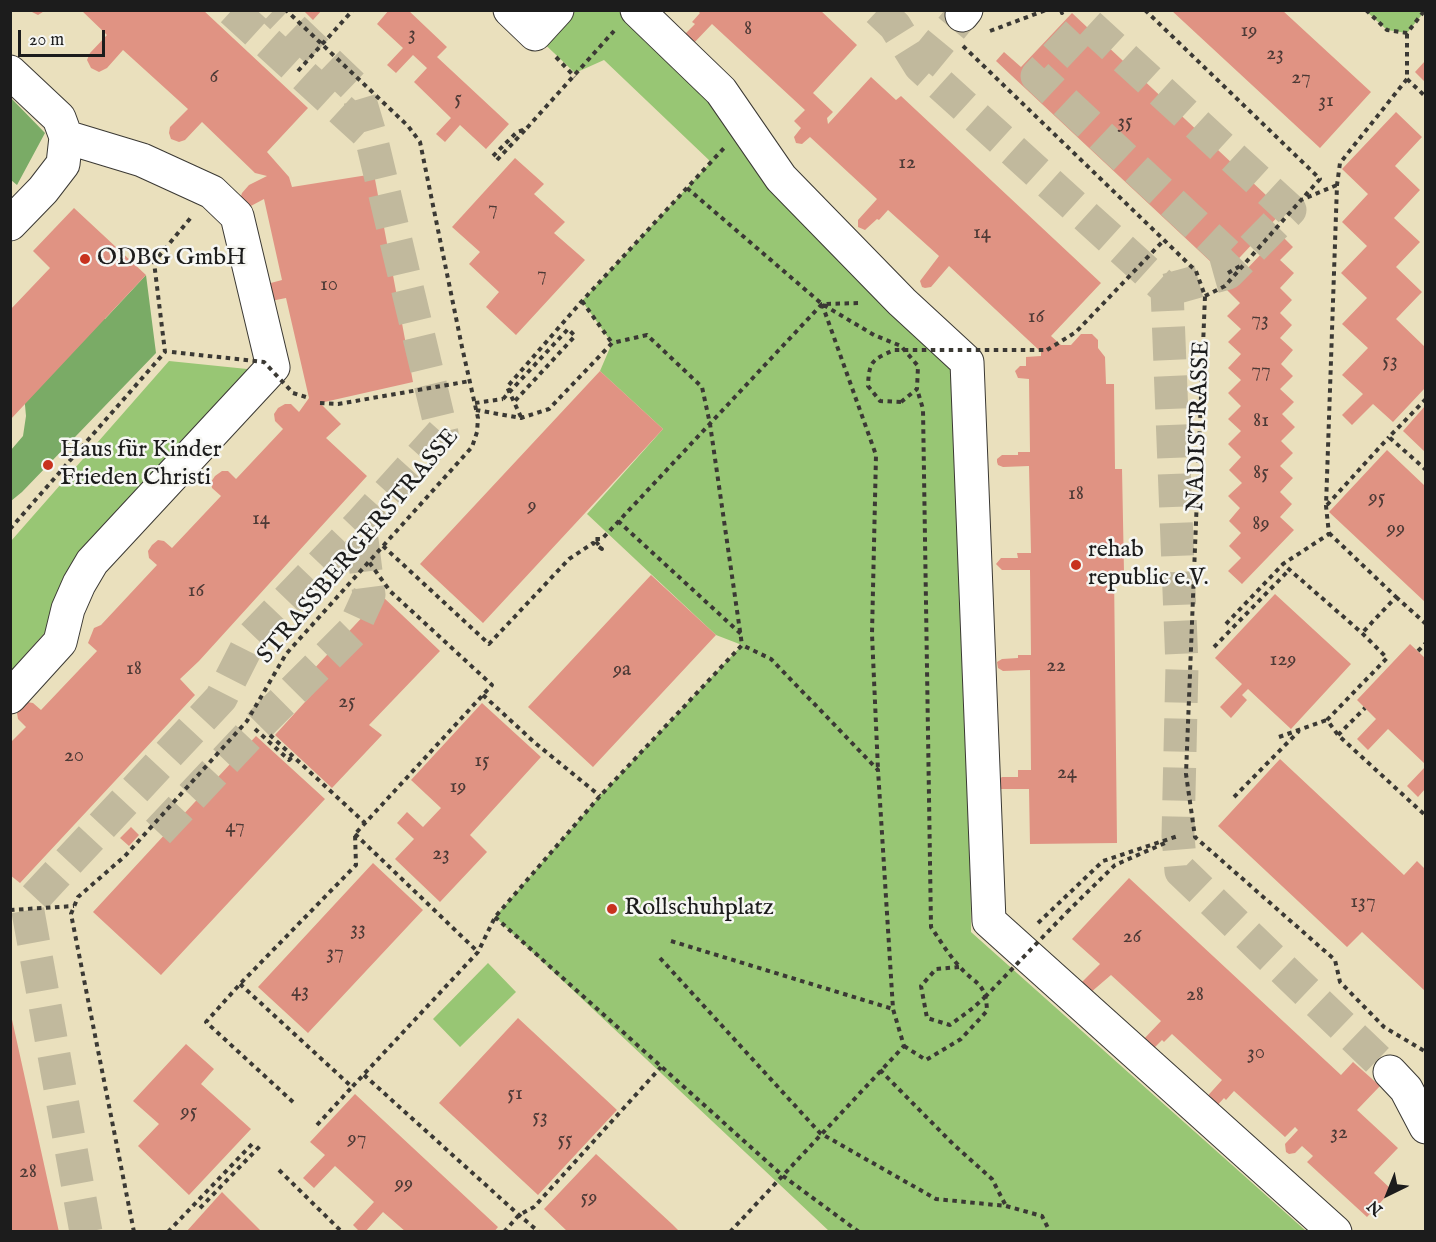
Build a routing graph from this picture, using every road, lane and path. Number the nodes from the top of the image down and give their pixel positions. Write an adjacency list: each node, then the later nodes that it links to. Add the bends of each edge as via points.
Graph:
1 (286, 10): 16 (path, STRASSBERGERSTRASSE)
2 (352, 10): 16 (path)
3 (510, 10): 4 (street, via 535,34)
4 (557, 10)
5 (1046, 10): 14 (path)
6 (1061, 10): 7 (path)
7 (1066, 10)
8 (1145, 10): 29 (path, via 1320,179)
9 (1366, 10): 15 (path, via 1387,30)
10 (1419, 10): 12 (path)
11 (1425, 10): 12 (path)
12 (1419, 18): 15 (path)
13 (628, 19): 21 (street, via 721,91); 22 (path)
14 (967, 26): 31 (path, NADISTRASSE)
15 (1407, 33): 19 (path)
16 (322, 44): 17 (path); 39 (path, STRASSBERGERSTRASSE, via 420,142)
17 (298, 71)
18 (10, 72): 23 (street, via 59,118)
19 (1407, 79): 20 (path); 26 (path, via 1340,163)
20 (1425, 97)
21 (745, 125): 27 (path); 90 (street, via 781,178 902,302 967,362 989,921)
22 (526, 129): 24 (path, via 517,132); 25 (path)
23 (66, 137): 28 (street, via 142,160); 30 (street, via 63,164)
24 (493, 156)
25 (497, 160)
26 (1337, 185): 29 (path); 51 (path)
27 (687, 188): 35 (path); 36 (path)
28 (212, 192): 38 (path, via 154,262); 69 (street, via 237,216 273,366 93,562 68,609 60,642)
29 (1301, 200): 32 (path)
30 (10, 224)
31 (1164, 240): 34 (path, NADISTRASSE, via 1196,271); 40 (path, bridge, via 1076,332 1047,350 894,350 874,359 868,386 880,401 902,402)
32 (1256, 251): 33 (path); 34 (path, via 1225,286)
33 (1228, 273)
34 (1205, 296): 97 (path, NADISTRASSE, via 1186,774 1195,837 1335,960 1340,982 1384,1027)
35 (582, 301): 37 (path); 43 (path, via 507,387)
36 (822, 304): 40 (path, via 901,346 918,366); 48 (path); 78 (path, via 876,455 872,634)
37 (612, 343): 47 (path, via 549,409); 48 (path, via 648,335 702,387)
38 (165, 352): 41 (path, bridge, via 264,362 293,393); 53 (path)
39 (470, 381): 44 (path, via 338,404); 45 (path, STRASSBERGERSTRASSE)
40 (917, 389): 93 (path, via 923,409 931,927)
41 (309, 398)
42 (1425, 399): 49 (path)
43 (514, 402): 45 (path, bridge, via 575,336 568,329 503,399); 47 (path)
44 (320, 403)
45 (475, 403): 46 (path, STRASSBERGERSTRASSE)
46 (476, 410): 47 (path); 55 (path, STRASSBERGERSTRASSE, via 477,432 472,447)
47 (521, 418)
48 (710, 424): 52 (path); 63 (path)
49 (1389, 437): 50 (path); 51 (path)
50 (1425, 470)
51 (1326, 506): 54 (path)
52 (618, 521): 55 (path, via 602,539 594,538 602,549 593,543 569,560 489,644); 63 (path)
53 (10, 529)
54 (1329, 534): 57 (path); 59 (path)
55 (383, 546): 56 (path, STRASSBERGERSTRASSE)
56 (369, 562): 68 (path, via 390,591 492,685); 86 (path, STRASSBERGERSTRASSE, via 286,654 247,721 125,856 78,897)
57 (1283, 564): 58 (path); 60 (path)
58 (1290, 569): 62 (path); 66 (path)
59 (1396, 597): 61 (path); 62 (path)
60 (1226, 624)
61 (1425, 624)
62 (1362, 633): 71 (path, via 1387,658)
63 (741, 634): 65 (path)
64 (1425, 643): 67 (path)
65 (742, 645): 78 (path, via 771,659); 79 (path)
66 (1214, 647)
67 (1418, 651)
68 (483, 695): 79 (path); 82 (path)
69 (10, 697)
70 (1365, 708): 75 (path)
71 (1327, 720): 73 (path); 75 (path)
72 (255, 729): 77 (path, via 289,760)
73 (1299, 731): 76 (path); 80 (path)
74 (270, 735): 77 (path)
75 (1338, 735): 81 (path)
76 (1279, 737)
77 (293, 756): 82 (path)
78 (878, 770): 95 (path)
79 (600, 796): 88 (path)
80 (1234, 797)
81 (1425, 816)
82 (365, 823): 83 (path)
83 (355, 834): 91 (path); 94 (path, via 356,865)
84 (1178, 836): 90 (path, via 1103,861)
85 (1169, 841): 93 (path, bridge, via 1115,865 973,1008 950,1025 927,1018 921,986 936,969)
86 (74, 906): 87 (path); 114 (path, via 71,914)
87 (10, 910)
88 (495, 917): 91 (path); 98 (path)
89 (671, 941): 95 (path)
90 (1017, 945): 122 (street)
91 (478, 952): 101 (path)
92 (660, 958): 106 (path)
93 (960, 967): 96 (path, via 977,981 986,996 987,1011 961,1039 926,1060)
94 (240, 984): 102 (path); 103 (path, via 206,1022)
95 (893, 1009): 96 (path)
96 (904, 1046): 99 (path)
97 (1425, 1052)
98 (661, 1067): 110 (path); 113 (path, via 534,1207)
99 (880, 1070): 106 (path); 111 (path, via 992,1179)
100 (1390, 1072): 105 (street, via 1406,1089)
101 (364, 1075): 102 (path); 113 (path)
102 (352, 1087): 104 (path)
103 (293, 1102)
104 (317, 1125)
105 (1425, 1127)
106 (820, 1133): 110 (path); 111 (path, via 936,1199)
107 (254, 1142): 115 (path)
108 (260, 1146): 112 (path)
109 (279, 1170): 116 (path)
110 (783, 1176): 119 (path); 120 (path)
111 (1006, 1206): 121 (path, via 1042,1216)
112 (200, 1208)
113 (519, 1215): 117 (path); 118 (path)
114 (134, 1232)
115 (168, 1232)
116 (342, 1232)
117 (504, 1232)
118 (539, 1232)
119 (730, 1232)
120 (859, 1232)
121 (1050, 1232)
122 (1335, 1232)

